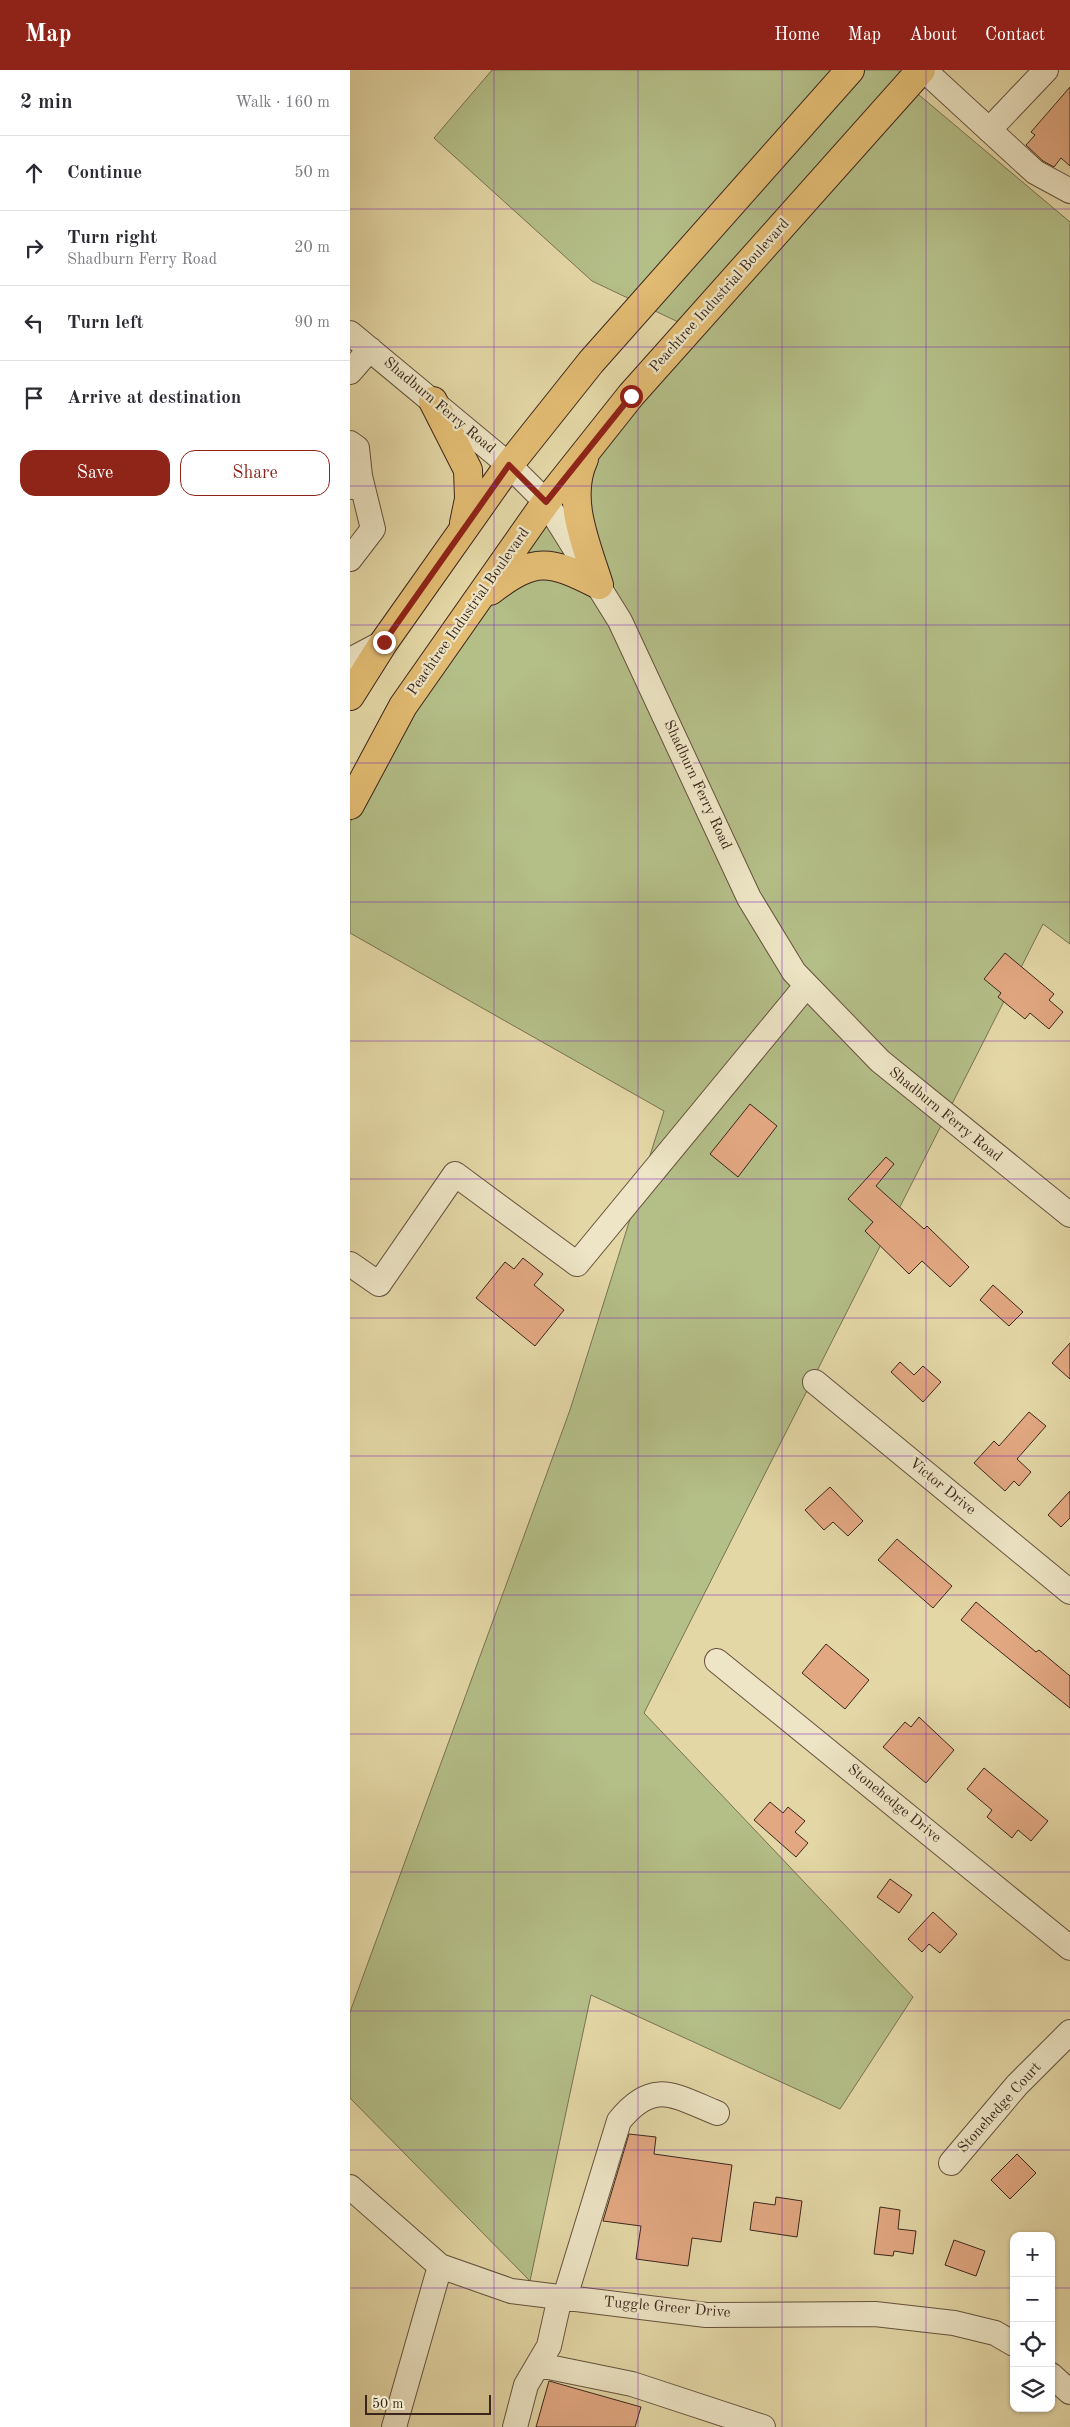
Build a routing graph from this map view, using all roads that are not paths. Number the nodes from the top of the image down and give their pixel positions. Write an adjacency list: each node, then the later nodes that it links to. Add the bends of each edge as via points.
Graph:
1 (850, 70): 12 (main road, via 591,362)
2 (922, 70): 4 (street); 11 (main road, Peachtree Industrial Boulevard, via 631,396)
3 (1046, 70): 4 (street)
4 (989, 130): 5 (street, via 1035,172)
5 (1070, 191)
6 (350, 333): 7 (street, Shadburn Ferry Road)
7 (370, 349): 8 (street); 9 (street, Shadburn Ferry Road)
8 (350, 372)
9 (433, 401): 12 (street, Shadburn Ferry Road); 15 (main road, via 468,470 469,498)
10 (350, 443): 13 (street, via 356,448)
11 (588, 450): 14 (main road, Peachtree Industrial Boulevard); 17 (main road, via 577,486 578,516)
12 (509, 465): 14 (street, Shadburn Ferry Road); 15 (main road)
13 (355, 482): 16 (street, via 373,529)
14 (546, 502): 17 (street, Shadburn Ferry Road); 18 (main road, Peachtree Industrial Boulevard)
15 (463, 528): 19 (main road)
16 (350, 559)
17 (599, 585): 18 (main road, via 547,564 527,567); 23 (street, Shadburn Ferry Road, via 656,696 749,898)
18 (471, 606): 22 (main road, Peachtree Industrial Boulevard, via 403,706)
19 (384, 642): 20 (street); 21 (main road)
20 (350, 660)
21 (350, 696)
22 (350, 805)
23 (806, 986): 24 (street, Shadburn Ferry Road, via 880,1062); 25 (street, via 577,1264 455,1174 380,1284)
24 (1070, 1215)
25 (350, 1264)
26 (815, 1382): 27 (street, Victor Drive)
27 (1070, 1592)
28 (717, 1661): 29 (street, Stonehedge Drive)
29 (1070, 1948)
30 (1070, 2032): 32 (street, Stonehedge Court, via 1017,2085)
31 (717, 2113): 35 (street, via 667,2093 649,2095 629,2107 619,2121)
32 (951, 2163)
33 (350, 2187): 34 (street, Tuggle Greer Drive)
34 (440, 2266): 35 (street, Tuggle Greer Drive, via 511,2291); 40 (street)
35 (562, 2297): 36 (street, Tuggle Greer Drive, via 706,2315 875,2314 954,2323 995,2332); 37 (street, via 549,2346)
36 (1010, 2341)
37 (539, 2366): 41 (street, via 526,2385); 42 (street, via 632,2384)
38 (1055, 2379): 39 (street)
39 (1070, 2392)
40 (394, 2427)
41 (515, 2427)
42 (763, 2427)

